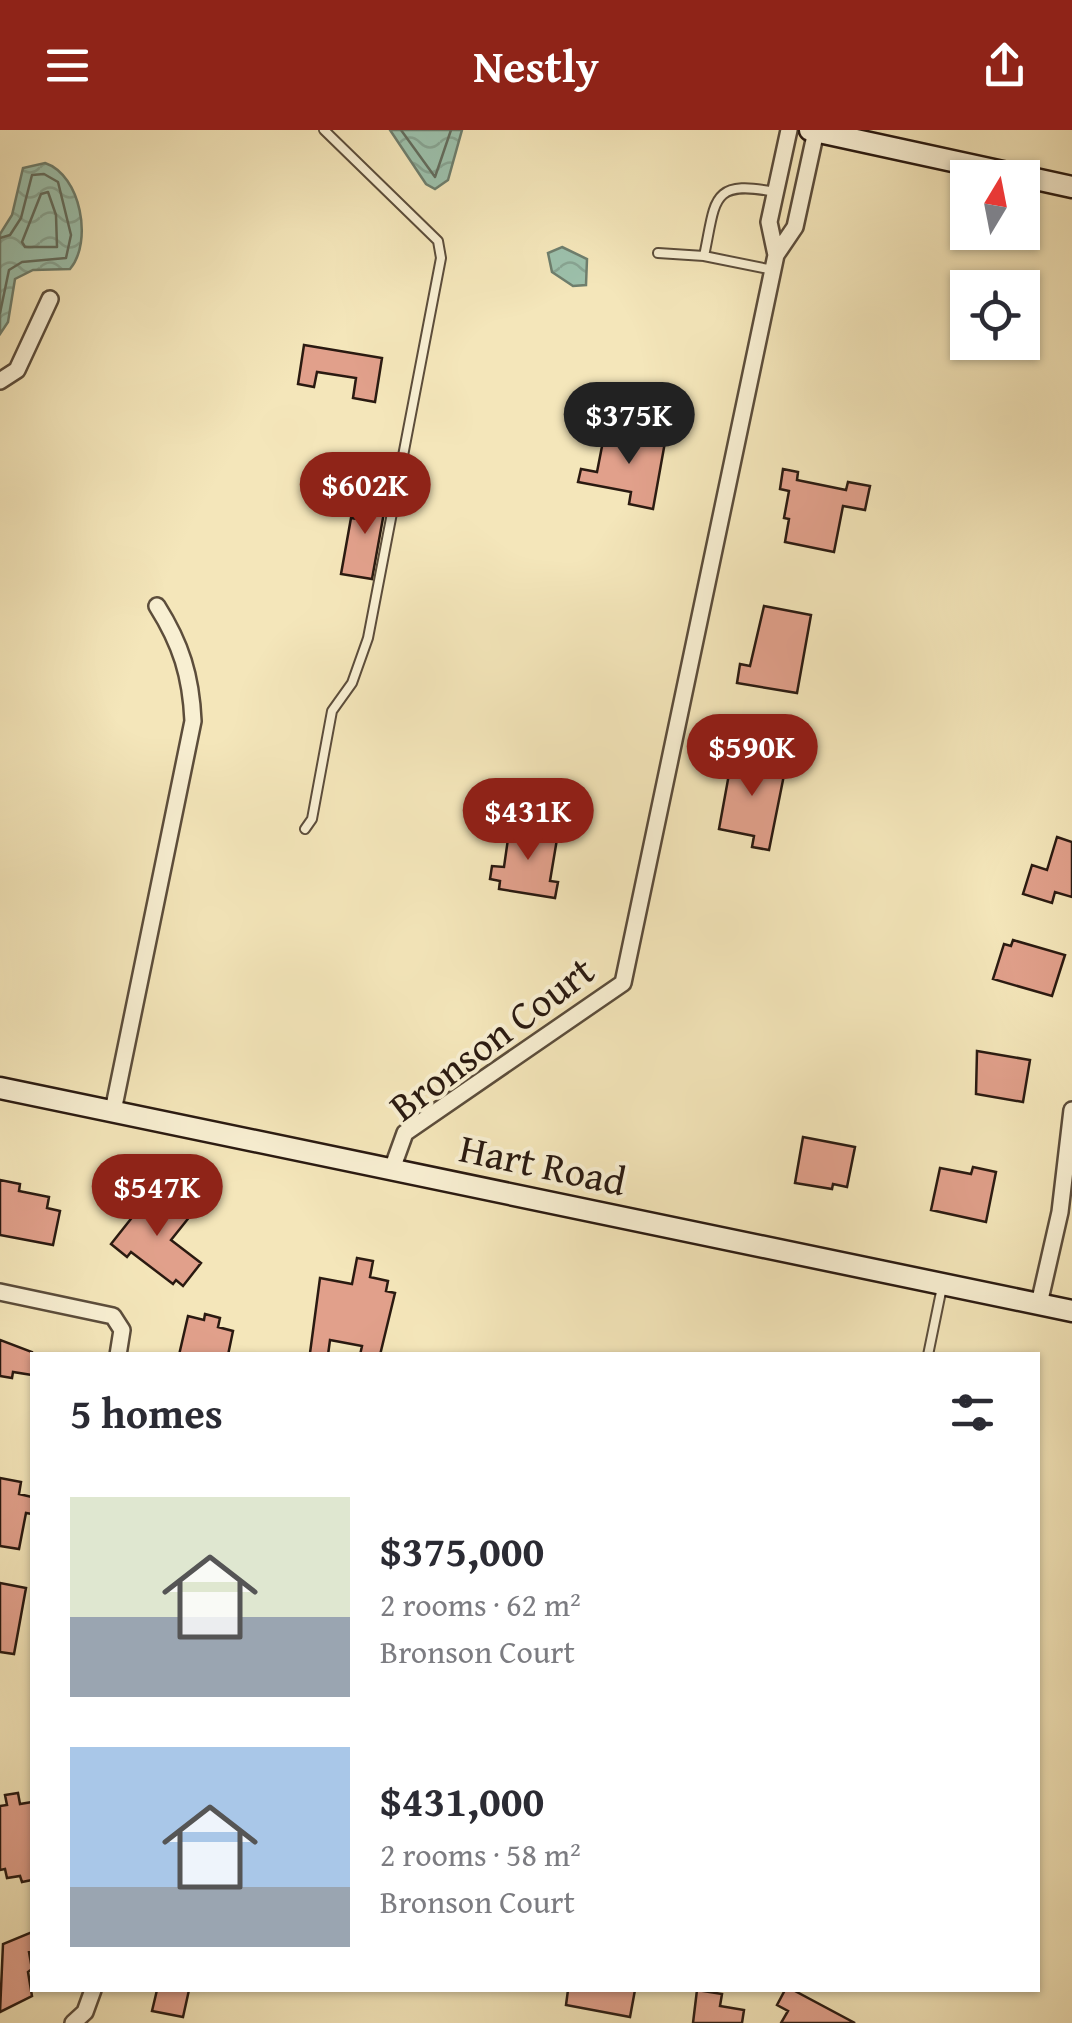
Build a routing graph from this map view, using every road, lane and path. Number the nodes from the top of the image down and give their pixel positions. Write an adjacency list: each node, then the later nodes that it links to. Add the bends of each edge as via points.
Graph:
1 (324, 130): 12 (lane, via 438,241 441,258 368,638 352,683 332,712)
2 (788, 130): 5 (street, Bronson Court)
3 (813, 131): 4 (street); 8 (street, Bronson Court, via 795,227)
4 (1072, 187)
5 (776, 192): 7 (lane, via 739,185 716,198); 8 (street, Bronson Court, via 769,222)
6 (658, 253): 7 (lane)
7 (704, 256): 8 (lane)
8 (774, 262): 16 (street, Bronson Court, via 623,982 405,1133)
9 (50, 300): 10 (street, via 17,370)
10 (0, 381)
11 (156, 606): 15 (street, via 181,644 193,722)
12 (305, 829)
13 (0, 1088): 15 (street, Hart Road)
14 (1072, 1110): 19 (street, via 1060,1212)
15 (113, 1111): 16 (street, Hart Road)
16 (392, 1169): 17 (street, Hart Road)
17 (942, 1282): 19 (street, Hart Road); 22 (lane)
18 (0, 1292): 21 (street, via 113,1316 122,1330)
19 (1039, 1304): 20 (street, Hart Road)
20 (1072, 1311)
21 (118, 1352)
22 (929, 1352)
23 (93, 1992): 24 (street)
24 (74, 2023)

